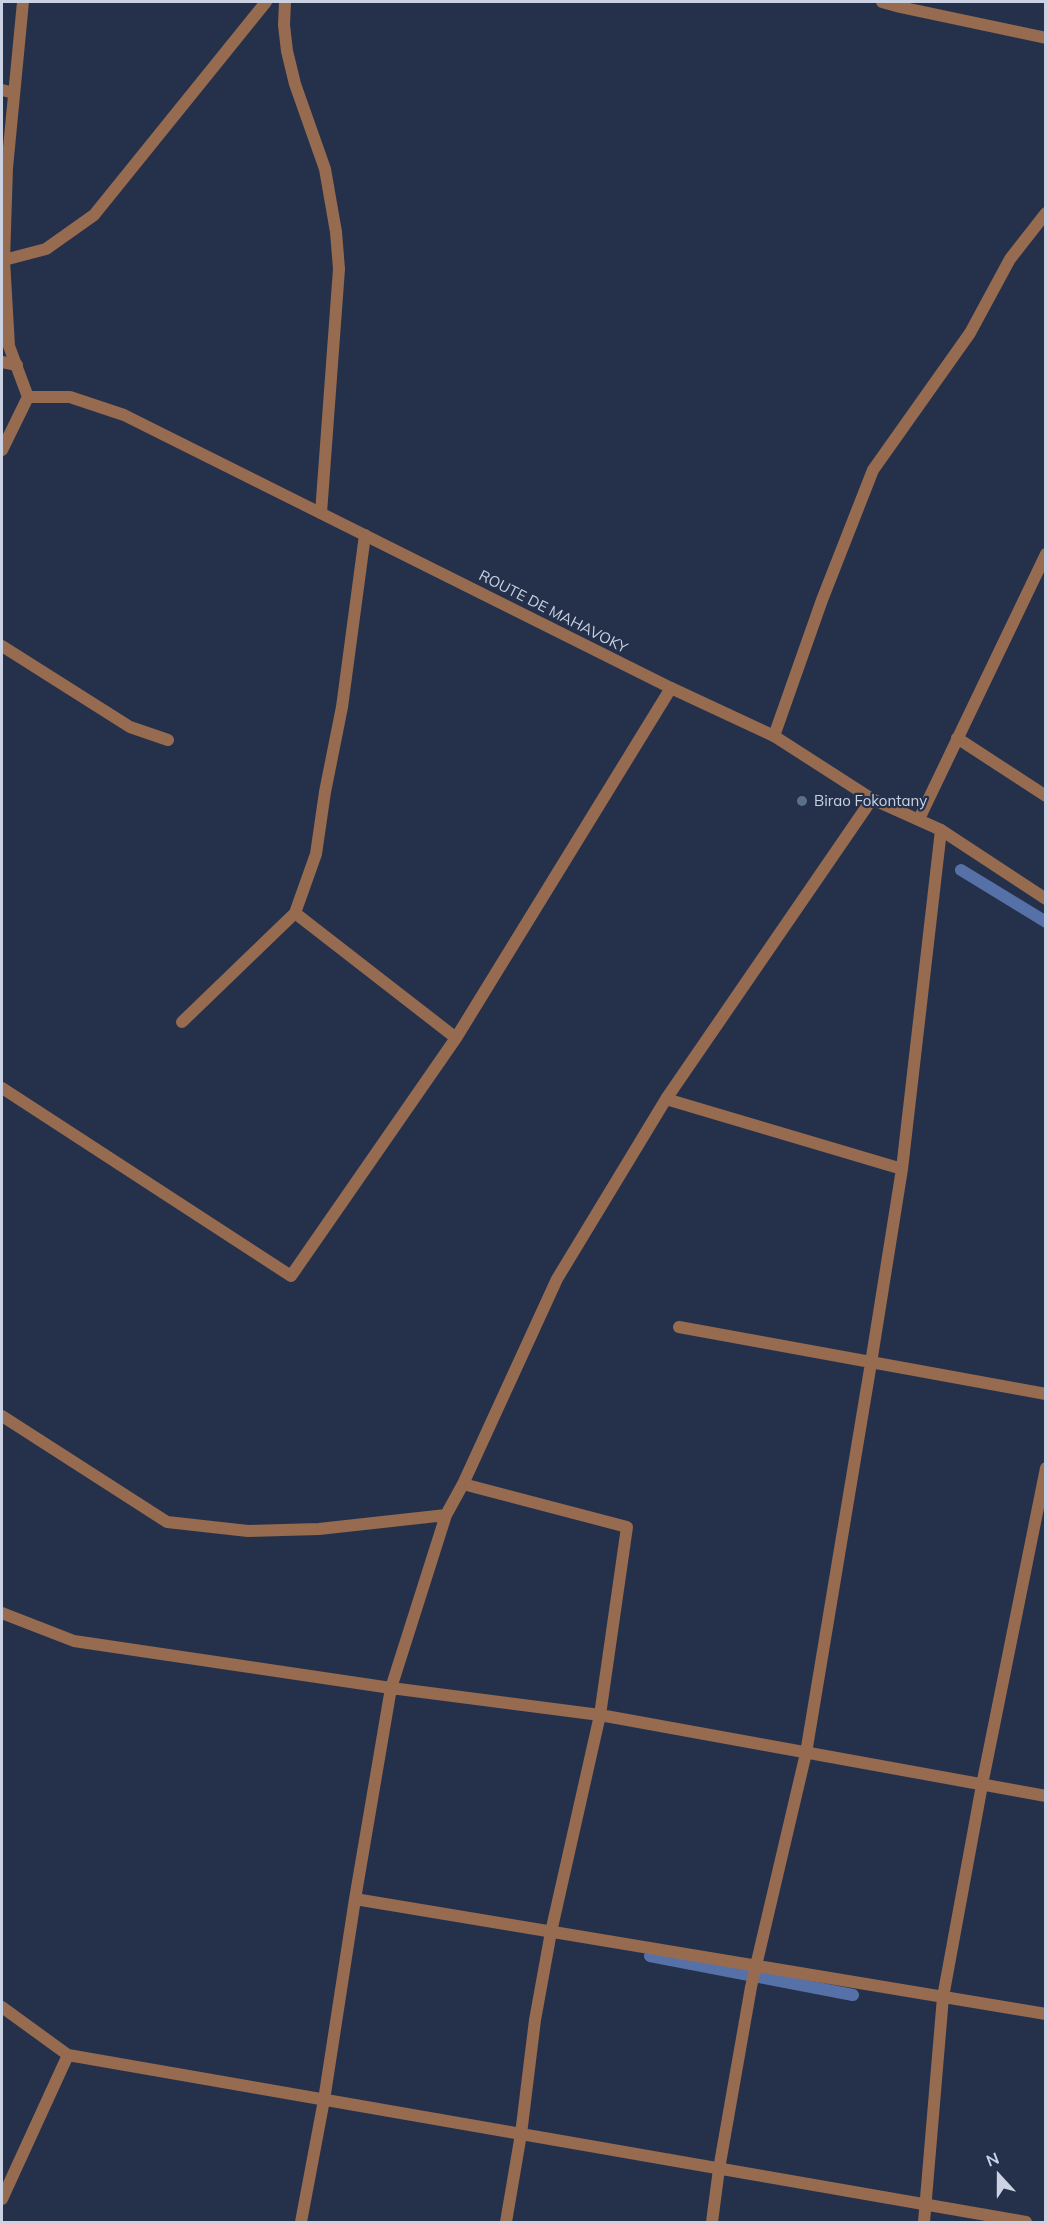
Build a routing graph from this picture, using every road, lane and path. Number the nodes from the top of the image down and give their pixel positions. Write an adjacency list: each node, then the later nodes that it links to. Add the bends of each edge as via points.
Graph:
1 (23, 2): 7 (street)
2 (266, 2): 9 (street, via 94,214 46,249)
3 (285, 2): 14 (street, via 287,51 325,169 338,251)
4 (882, 2): 5 (street)
5 (1046, 38)
6 (2, 90): 7 (street)
7 (14, 93): 9 (street)
8 (1046, 213): 19 (street, via 1010,259 970,333 873,470)
9 (4, 260): 11 (street, via 9,346)
10 (2, 362): 11 (street)
11 (17, 365): 12 (street)
12 (28, 397): 13 (street); 14 (street, ROUTE DE MAHAVOKY, via 70,397 124,415)
13 (2, 450)
14 (321, 513): 15 (street, ROUTE DE MAHAVOKY)
15 (365, 535): 18 (street, ROUTE DE MAHAVOKY); 27 (street, via 342,707 316,854)
16 (1046, 554): 20 (street)
17 (2, 646): 21 (street, via 130,727)
18 (671, 688): 19 (street, ROUTE DE MAHAVOKY); 29 (street)
19 (774, 736): 23 (street, ROUTE DE MAHAVOKY)
20 (957, 738): 22 (street); 24 (street)
21 (168, 740)
22 (1046, 796)
23 (872, 799): 24 (street, ROUTE DE MAHAVOKY); 31 (street)
24 (919, 819): 25 (street, ROUTE DE MAHAVOKY)
25 (941, 830): 26 (street, ROUTE DE MAHAVOKY); 32 (street)
26 (1046, 899)
27 (295, 913): 28 (street); 29 (street)
28 (182, 1022)
29 (456, 1038): 30 (street, via 291,1276)
30 (2, 1088)
31 (666, 1099): 32 (street); 38 (street, via 557,1279)
32 (902, 1169): 34 (street)
33 (679, 1327): 34 (street)
34 (871, 1363): 35 (street); 43 (street)
35 (1046, 1394)
36 (2, 1416): 39 (street, via 167,1522 260,1531 319,1529)
37 (1046, 1468): 44 (street)
38 (463, 1484): 39 (street); 42 (street, via 627,1527)
39 (446, 1515): 41 (street)
40 (2, 1613): 41 (street, via 74,1641)
41 (392, 1688): 42 (street); 46 (street)
42 (600, 1715): 43 (street); 47 (street)
43 (806, 1753): 44 (street); 48 (street)
44 (982, 1785): 45 (street); 49 (street)
45 (1046, 1796)
46 (355, 1899): 47 (street); 53 (street)
47 (551, 1932): 48 (street); 54 (street)
48 (757, 1966): 49 (street); 55 (street)
49 (943, 1997): 51 (street); 57 (street)
50 (2, 2007): 52 (street)
51 (1046, 2014)
52 (68, 2055): 53 (street); 56 (street)
53 (324, 2100): 54 (street); 58 (street)
54 (521, 2134): 55 (street); 59 (street)
55 (719, 2169): 57 (street); 60 (street)
56 (2, 2199)
57 (927, 2205): 61 (street); 62 (street)
58 (301, 2223)
59 (506, 2223)
60 (712, 2223)
61 (924, 2223)
62 (1026, 2223)

